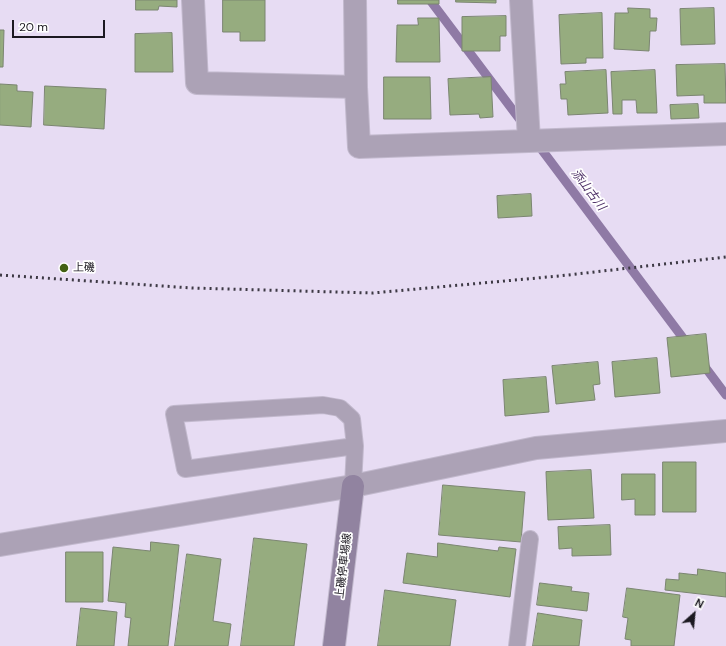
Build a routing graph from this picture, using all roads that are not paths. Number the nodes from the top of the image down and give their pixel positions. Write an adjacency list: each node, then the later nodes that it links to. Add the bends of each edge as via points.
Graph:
1 (193, 0): 4 (street, via 197,83)
2 (355, 0): 4 (street)
3 (521, 0): 6 (street)
4 (356, 88): 6 (street, via 359,147)
5 (726, 134): 6 (street)
6 (529, 141)
7 (726, 431): 9 (street, via 536,448)
8 (355, 446): 8 (lane, via 185,469 174,414 322,405 340,408 352,419); 9 (lane)
9 (353, 486): 11 (street); 12 (main road, 上磯停車場線)
10 (530, 539): 13 (lane)
11 (0, 545)
12 (334, 646)
13 (517, 646)

